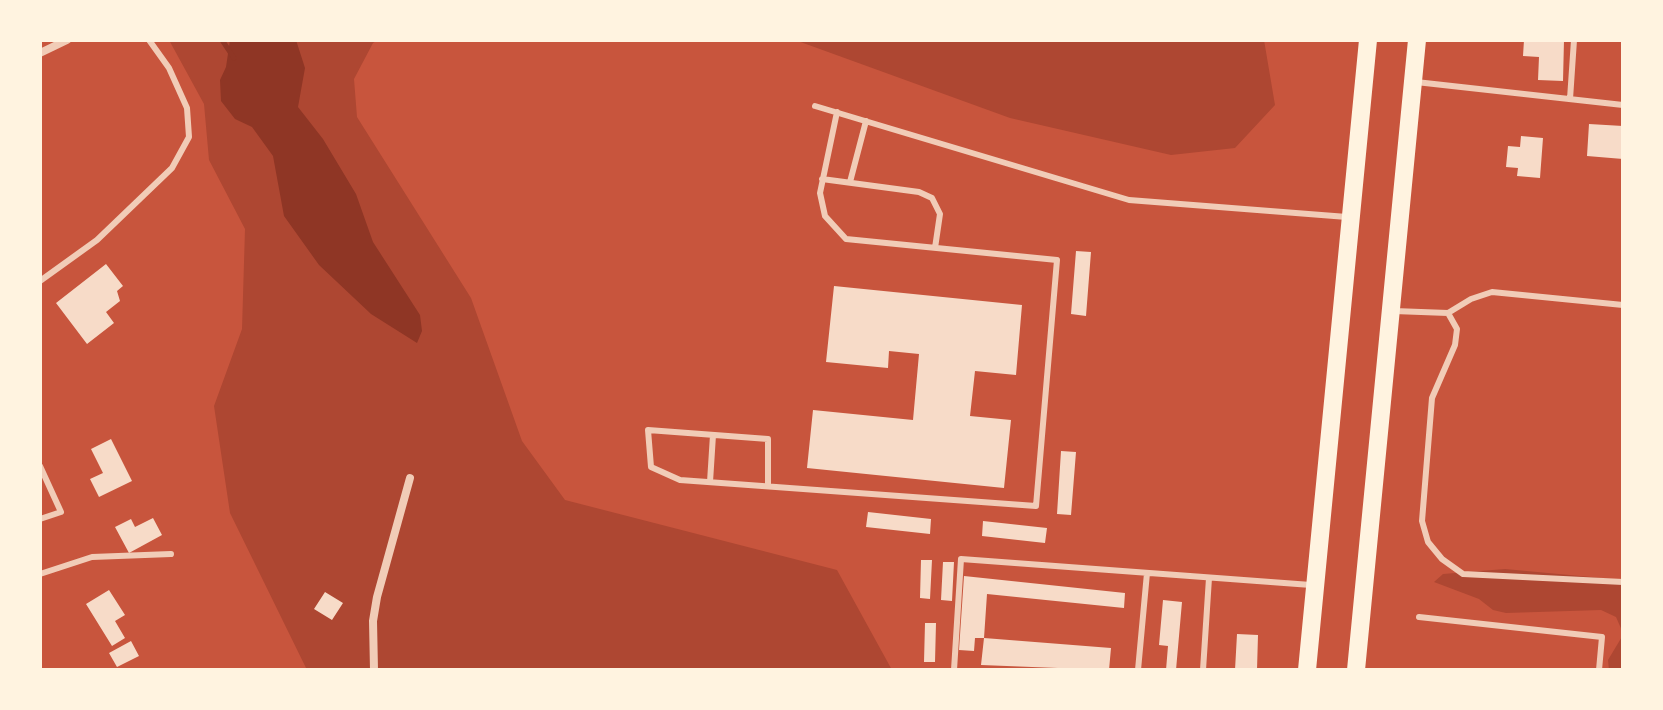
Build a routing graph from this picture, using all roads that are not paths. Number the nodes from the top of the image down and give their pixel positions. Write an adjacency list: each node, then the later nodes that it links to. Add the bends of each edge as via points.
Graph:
1 (67, 40): 6 (street)
2 (149, 40): 17 (lane, via 187,108 189,137 172,168 97,240)
3 (1368, 40): 15 (main road)
4 (1417, 40): 7 (main road)
5 (1574, 40): 8 (lane)
6 (40, 53)
7 (1413, 81): 8 (lane); 19 (main road)
8 (1570, 99): 9 (lane)
9 (1623, 105)
10 (815, 106): 11 (lane)
11 (837, 112): 12 (lane); 13 (lane)
12 (866, 121): 14 (lane); 15 (lane, via 1129,200)
13 (822, 179): 14 (lane); 16 (lane, via 825,216 846,239)
14 (850, 182): 16 (lane, via 932,198 940,214)
15 (1351, 217): 32 (main road)
16 (935, 248): 25 (lane, via 1057,260 1036,506)
17 (40, 281)
18 (1623, 305): 20 (lane, via 1492,292)
19 (1390, 311): 20 (lane); 39 (main road)
20 (1448, 313): 31 (lane, via 1457,329 1432,398 1422,521 1428,542 1463,574)
21 (713, 435): 24 (lane); 24 (lane, via 648,430 651,467 680,480); 25 (lane, via 768,439)
22 (40, 466): 26 (lane, via 61,512)
23 (410, 478): 34 (street, via 377,597)
24 (710, 482): 25 (lane)
25 (768, 486)
26 (40, 519)
27 (171, 554): 29 (lane, via 92,557)
28 (1147, 573): 30 (lane); 35 (lane, via 961,559); 36 (lane)
29 (40, 574)
30 (1209, 578): 32 (lane); 37 (lane)
31 (1623, 582)
32 (1315, 585): 38 (main road)
33 (1419, 617): 40 (lane, via 1602,637)
34 (374, 670)
35 (954, 670)
36 (1138, 670)
37 (1203, 670)
38 (1307, 670)
39 (1356, 670)
40 (1599, 670)

